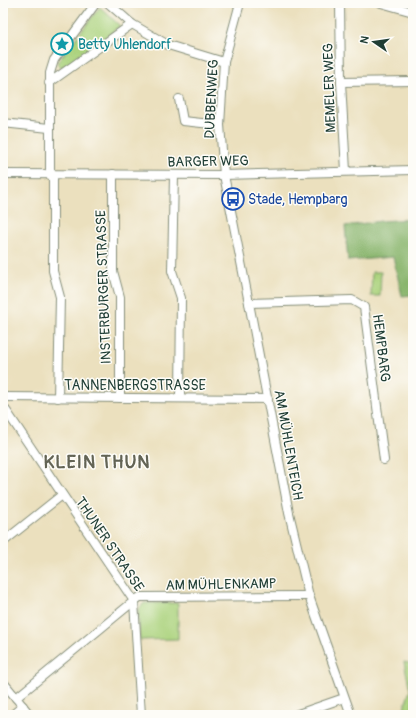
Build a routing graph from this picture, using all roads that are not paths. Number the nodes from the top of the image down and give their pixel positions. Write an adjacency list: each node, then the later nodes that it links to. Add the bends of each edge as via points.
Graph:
1 (96, 3): 11 (street, via 54,60)
2 (108, 3): 7 (street)
3 (240, 3): 8 (street, DUBBENWEG)
4 (340, 3): 10 (street, MEMELER WEG)
5 (381, 3): 6 (street)
6 (413, 12)
7 (132, 24): 8 (street, via 168,45); 11 (street)
8 (224, 62): 14 (street, DUBBENWEG)
9 (413, 81): 10 (street)
10 (341, 82): 17 (street, MEMELER WEG)
11 (49, 83): 15 (street)
12 (179, 99): 14 (street, via 182,121)
13 (3, 123): 15 (street)
14 (220, 125): 22 (street, DUBBENWEG)
15 (49, 128): 19 (street)
16 (413, 170): 17 (street, BARGER WEG)
17 (346, 171): 22 (street, BARGER WEG)
18 (3, 174): 19 (street, BARGER WEG)
19 (50, 174): 20 (street, BARGER WEG); 25 (street, via 53,178 53,271 60,297)
20 (113, 174): 21 (street, BARGER WEG); 26 (street, INSTERBURGER STRASSE, via 113,271 120,297)
21 (174, 174): 22 (street, BARGER WEG); 27 (street, via 172,271 181,298)
22 (224, 174): 23 (street, AM MÜHLENTEICH)
23 (249, 302): 28 (street, AM MÜHLENTEICH); 30 (street, HEMPBARG, via 352,300 364,307)
24 (3, 397): 25 (street, TANNENBERGSTRASSE)
25 (58, 398): 26 (street, TANNENBERGSTRASSE)
26 (120, 398): 27 (street, TANNENBERGSTRASSE)
27 (180, 398): 28 (street, TANNENBERGSTRASSE)
28 (268, 399): 33 (street, AM MÜHLENTEICH, via 289,513)
29 (3, 406): 31 (street, THUNER STRASSE)
30 (384, 460)
31 (62, 495): 32 (street); 34 (street, THUNER STRASSE)
32 (3, 542)
33 (309, 596): 34 (street, AM MÜHLENKAMP, via 140,597); 37 (street, AM MÜHLENTEICH)
34 (134, 601): 36 (street); 41 (street, THUNER STRASSE)
35 (3, 682): 36 (street)
36 (16, 698): 38 (street)
37 (344, 698): 42 (street); 43 (street, AM MÜHLENTEICH)
38 (23, 706): 39 (street); 40 (street)
39 (12, 715)
40 (30, 715)
41 (141, 715)
42 (295, 715)
43 (351, 715)

